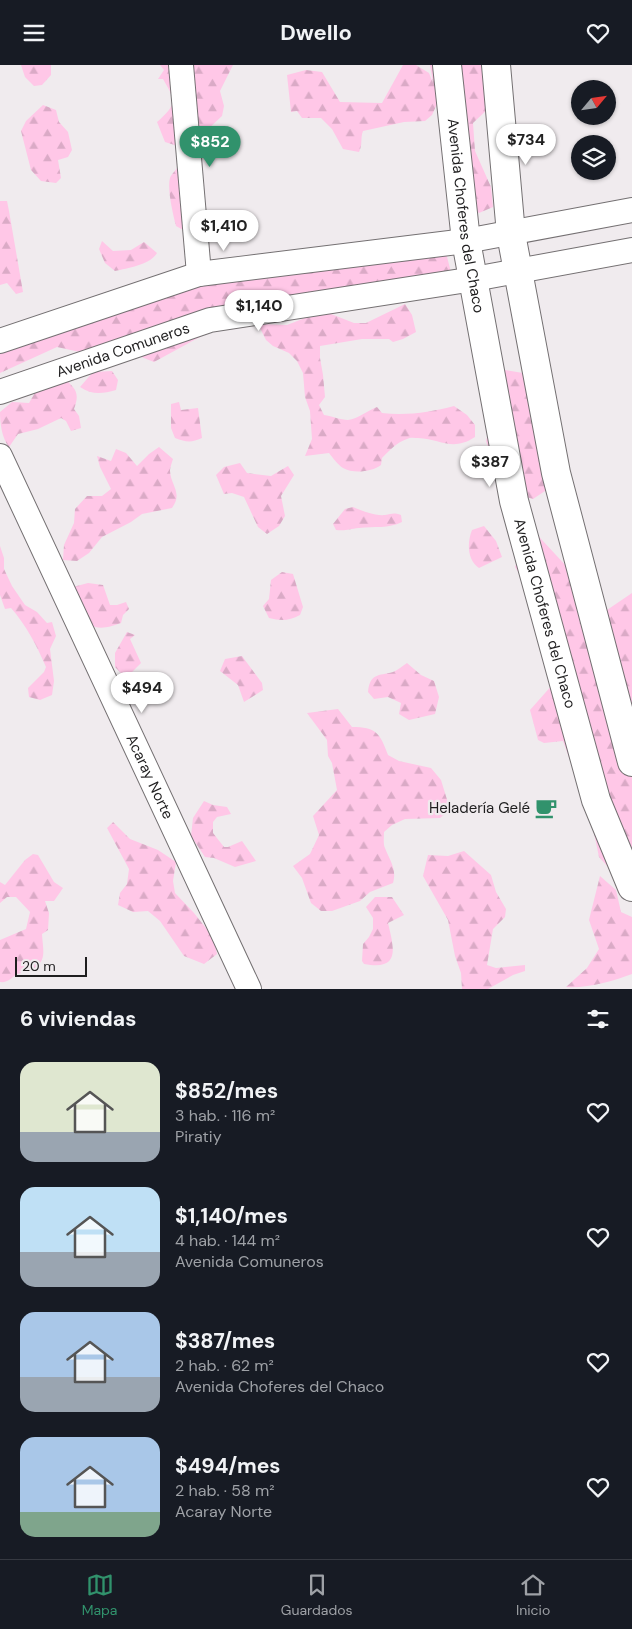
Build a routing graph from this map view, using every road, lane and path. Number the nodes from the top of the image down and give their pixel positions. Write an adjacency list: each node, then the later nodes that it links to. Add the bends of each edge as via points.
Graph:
1 (181, 65): 9 (street)
2 (447, 65): 6 (street, Avenida Choferes del Chaco)
3 (496, 65): 5 (street)
4 (632, 210): 5 (street)
5 (511, 234): 6 (street); 8 (street)
6 (466, 241): 9 (street); 10 (street, Avenida Choferes del Chaco)
7 (632, 250): 8 (street, Avenida Comuneros)
8 (518, 272): 10 (street, Avenida Comuneros); 14 (street, via 556,473)
9 (199, 275): 11 (street)
10 (474, 279): 12 (street, Avenida Comuneros, via 210,320); 15 (street, Avenida Choferes del Chaco, via 514,501 596,800)
11 (0, 341)
12 (0, 392)
13 (0, 456): 16 (street, Acaray Norte)
14 (632, 762)
15 (632, 887)
16 (248, 989)

